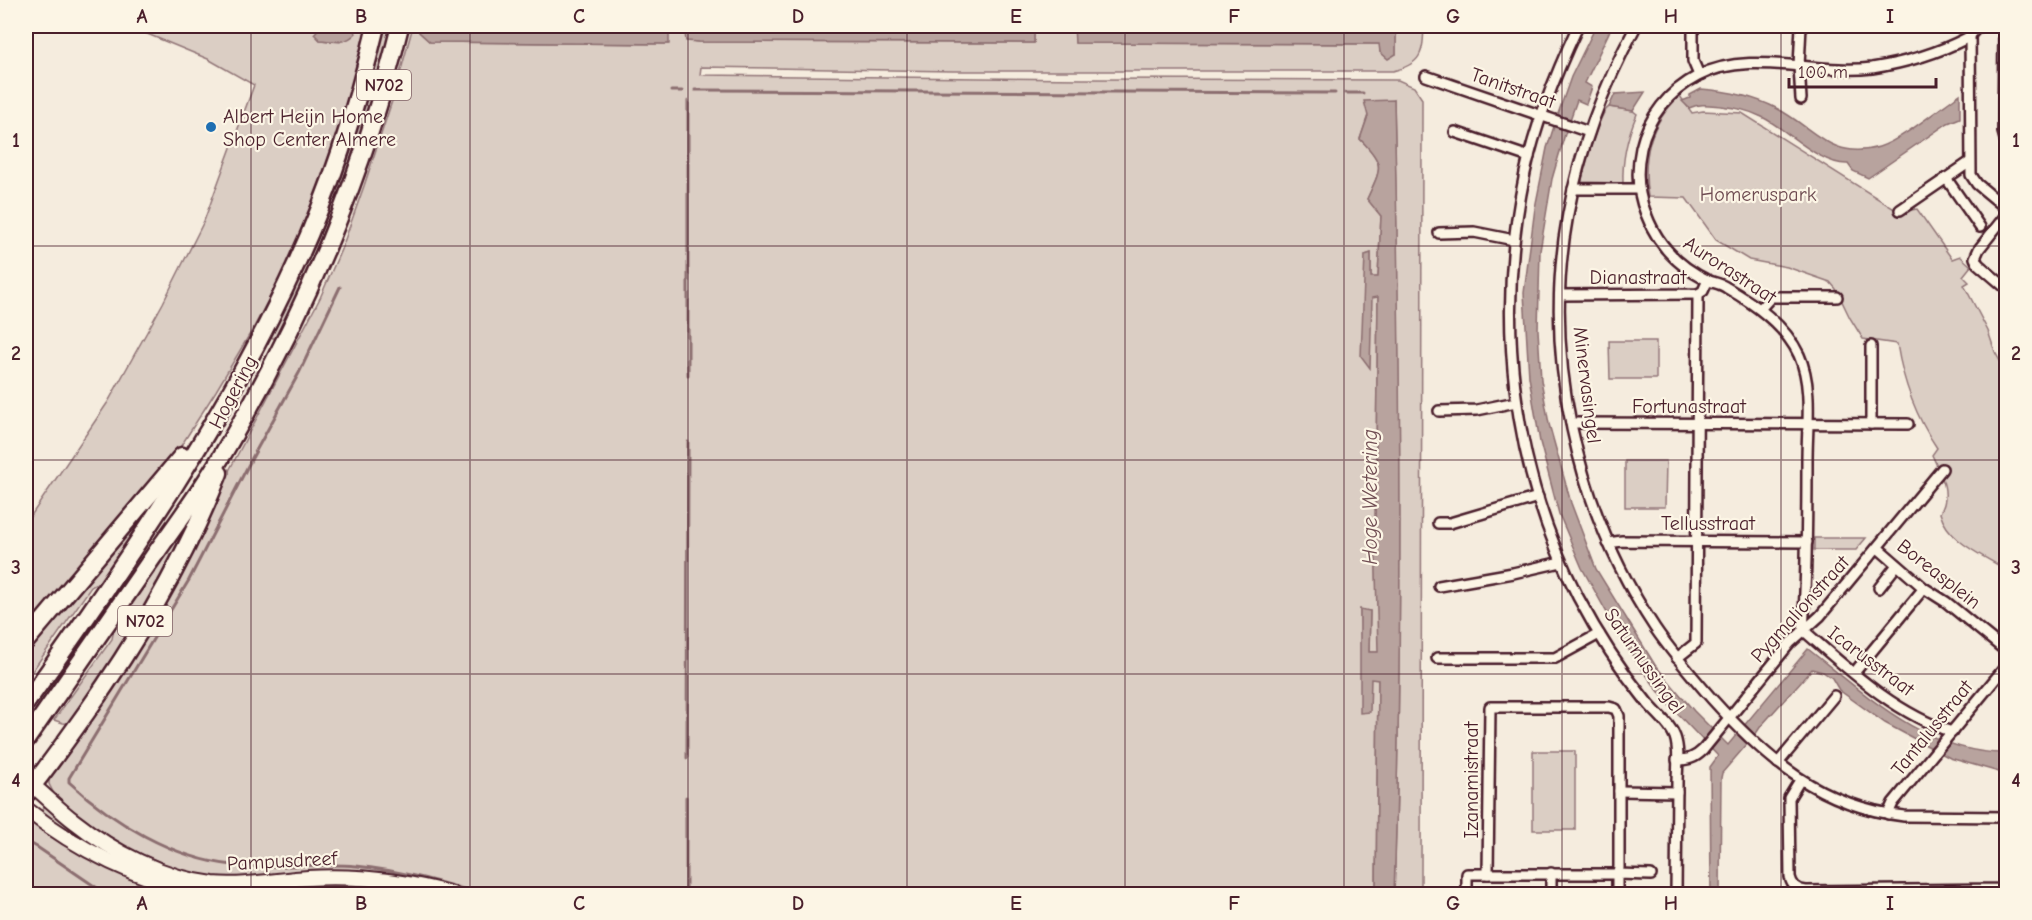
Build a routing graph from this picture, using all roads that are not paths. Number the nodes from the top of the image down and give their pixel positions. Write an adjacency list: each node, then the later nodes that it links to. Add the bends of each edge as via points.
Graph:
1 (376, 26): 40 (highway, Hogering / N702, via 335,168 298,261)
2 (400, 26): 46 (highway, Hogering / N702, via 366,144 330,239 301,306)
3 (1578, 26): 16 (street, Saturnussingel, via 1558,69)
4 (1636, 26): 17 (street, Minervasingel)
5 (1693, 26): 12 (street, via 1693,62)
6 (1802, 26): 11 (street)
7 (1970, 26): 10 (street)
8 (1981, 26): 10 (street, Aurorastraat)
9 (2004, 26): 14 (street)
10 (1970, 36): 11 (street, Aurorastraat, via 1926,55 1871,68); 21 (street)
11 (1799, 66): 12 (street, Aurorastraat, via 1739,65); 15 (street)
12 (1699, 75): 24 (street, Aurorastraat, via 1674,92 1650,123 1638,164)
13 (1426, 76): 16 (street, Tanitstraat)
14 (2005, 98): 19 (street, via 2003,132)
15 (1801, 99)
16 (1545, 118): 17 (street, Tanitstraat); 20 (street, Saturnussingel)
17 (1585, 131): 23 (street, Minervasingel)
18 (1455, 132): 20 (street)
19 (2007, 143)
20 (1529, 157): 30 (street, Saturnussingel)
21 (1970, 162): 22 (street); 25 (street, via 1973,179)
22 (1946, 178): 26 (street); 28 (street)
23 (1573, 189): 24 (street); 34 (street, Minervasingel)
24 (1638, 189): 31 (street, Aurorastraat, via 1657,239 1676,260)
25 (2007, 208)
26 (1900, 210)
27 (2007, 215): 32 (street, via 1975,258)
28 (1980, 227)
29 (1439, 233): 30 (street, via 1474,232)
30 (1514, 240): 38 (street, Saturnussingel, via 1510,335)
31 (1708, 280): 33 (street, Dianastraat); 36 (street, Aurorastraat, via 1725,286)
32 (2007, 288)
33 (1698, 294): 34 (street, Dianastraat); 42 (street)
34 (1560, 295): 41 (street, Minervasingel, via 1560,331)
35 (1837, 297): 36 (street, via 1771,297)
36 (1760, 309): 43 (street, Aurorastraat, via 1788,338 1798,355 1806,384)
37 (1871, 346): 44 (street)
38 (1516, 402): 39 (street, via 1477,410); 48 (street, Saturnussingel)
39 (1439, 411)
40 (212, 423): 61 (highway, N702); 68 (highway, Hogering / N702, via 160,507)
41 (1571, 423): 42 (street, Fortunastraat); 52 (street, Minervasingel)
42 (1696, 424): 43 (street, Fortunastraat); 50 (street)
43 (1807, 424): 44 (street, Fortunastraat); 51 (street, Aurorastraat)
44 (1871, 424): 45 (street, Fortunastraat)
45 (1908, 424)
46 (231, 441): 71 (highway, Hogering / N702); 75 (highway, N702, via 205,508 166,586 113,675)
47 (1942, 469): 53 (street, Pygmalionstraat)
48 (1538, 497): 49 (street, via 1450,524); 54 (street, Saturnussingel)
49 (1438, 523)
50 (1696, 541): 51 (street, Tellusstraat); 52 (street, Tellusstraat); 63 (street, via 1696,644)
51 (1807, 542): 59 (street, Aurorastraat)
52 (1608, 543): 63 (street, Minervasingel, via 1630,586)
53 (1878, 548): 55 (street, Boreasplein); 59 (street, Pygmalionstraat, via 1820,616)
54 (1561, 562): 56 (street); 60 (street, Saturnussingel)
55 (1897, 566): 57 (street); 58 (street, Boreasplein)
56 (1439, 586)
57 (1880, 588)
58 (1924, 588): 62 (street, Boreasplein); 66 (street)
59 (1803, 630): 66 (street, Icarusstraat); 69 (street, Pygmalionstraat)
60 (1599, 634): 64 (street, via 1555,658); 72 (street, Saturnussingel, via 1667,724 1675,738)
61 (26, 640)
62 (2007, 651)
63 (1677, 657): 69 (street, Minervasingel)
64 (1437, 658)
65 (2007, 666): 70 (street, Tantalusstraat)
66 (1854, 673): 70 (street, Icarusstraat, via 1910,713)
67 (1834, 696): 73 (street)
68 (26, 703)
69 (1729, 718): 72 (street, Pygmalionstraat, via 1698,755); 73 (street, Minervasingel)
70 (1952, 732): 79 (street, Tantalusstraat)
71 (26, 740)
72 (1677, 760): 77 (street, Saturnussingel)
73 (1778, 763): 74 (street, Minervasingel)
74 (1800, 780): 79 (street, Minervasingel, via 1835,798); 85 (street, via 1789,798 1790,876 1797,889)
75 (28, 786): 87 (main road, Pampusdreef, via 111,847 185,878 242,885 308,878 358,878)
76 (1619, 791): 77 (street); 82 (street, Izanamistraat, via 1616,709 1490,707); 83 (street, Izanamistraat)
77 (1677, 792): 91 (street, Saturnussingel)
78 (26, 809): 86 (main road, via 68,839 127,870)
79 (1888, 814): 80 (street, Minervasingel)
80 (2007, 817)
81 (1551, 873): 82 (street); 83 (street); 89 (street)
82 (1488, 874): 88 (street, via 1467,874)
83 (1617, 874): 84 (street); 90 (street, Izanamistraat)
84 (1651, 875)
85 (2007, 887)
86 (203, 894)
87 (452, 894)
88 (1467, 894)
89 (1551, 894)
90 (1617, 894)
91 (1676, 894)

